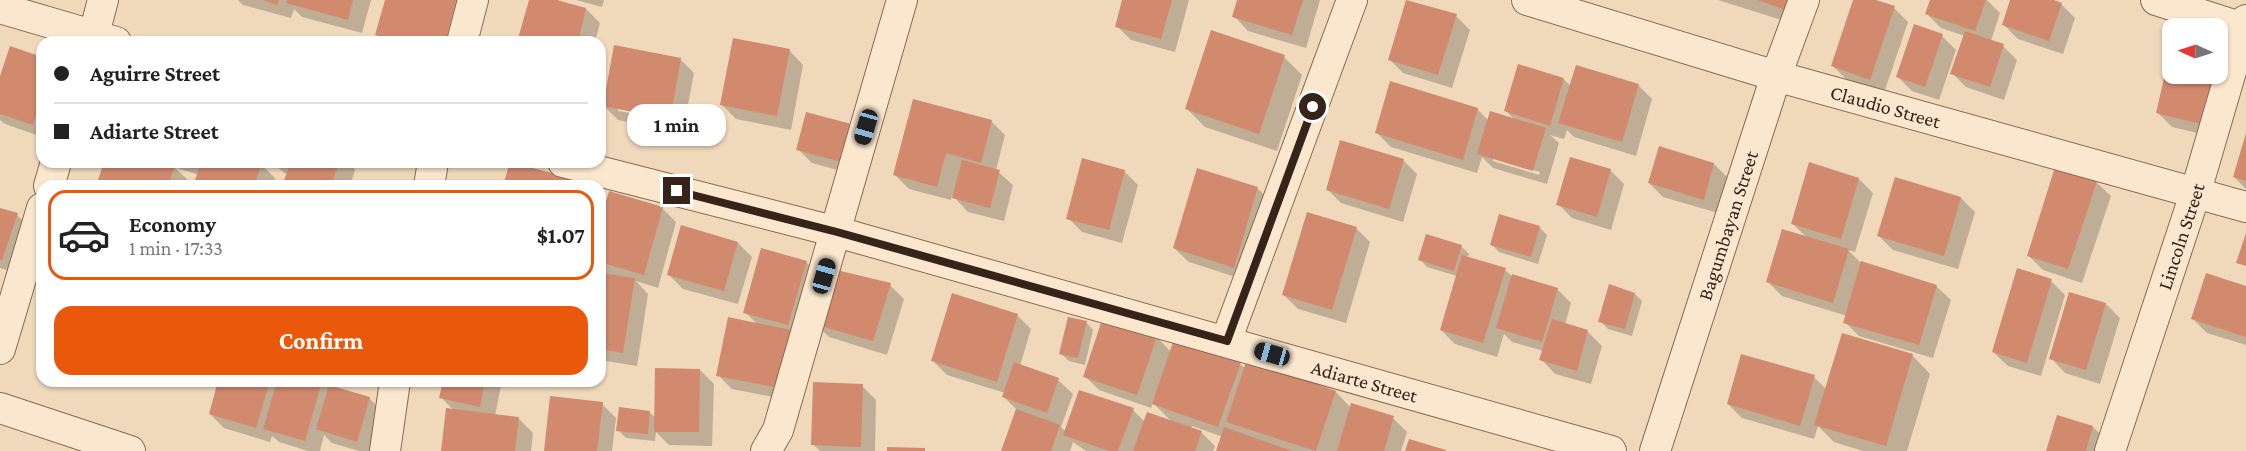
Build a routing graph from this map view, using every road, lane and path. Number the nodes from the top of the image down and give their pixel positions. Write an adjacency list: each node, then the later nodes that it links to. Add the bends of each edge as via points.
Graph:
1 (103, 0): 11 (street)
2 (473, 0): 12 (street)
3 (902, 0): 18 (street)
4 (1352, 0): 19 (street)
5 (1527, 0): 13 (street, Claudio Street)
6 (1804, 0): 13 (street, Bagumbayan Street)
7 (2156, 0): 9 (street)
8 (0, 8): 10 (street)
9 (2245, 26): 15 (street, Lincoln Street)
10 (88, 36)
11 (100, 36)
12 (464, 36)
13 (1776, 76): 15 (street, Claudio Street); 27 (street, Bagumbayan Street)
14 (586, 168): 18 (street, Adiarte Street)
15 (2196, 191): 16 (street, Claudio Street); 28 (street, Lincoln Street)
16 (2246, 207)
17 (36, 228): 20 (street)
18 (837, 232): 19 (street, Adiarte Street); 25 (street, via 778,430)
19 (1227, 341): 26 (street, Adiarte Street)
20 (0, 350)
21 (395, 387): 24 (street)
22 (0, 408): 23 (street)
23 (130, 451)
24 (385, 451)
25 (766, 451)
26 (1611, 451)
27 (1655, 451)
28 (2110, 451)

